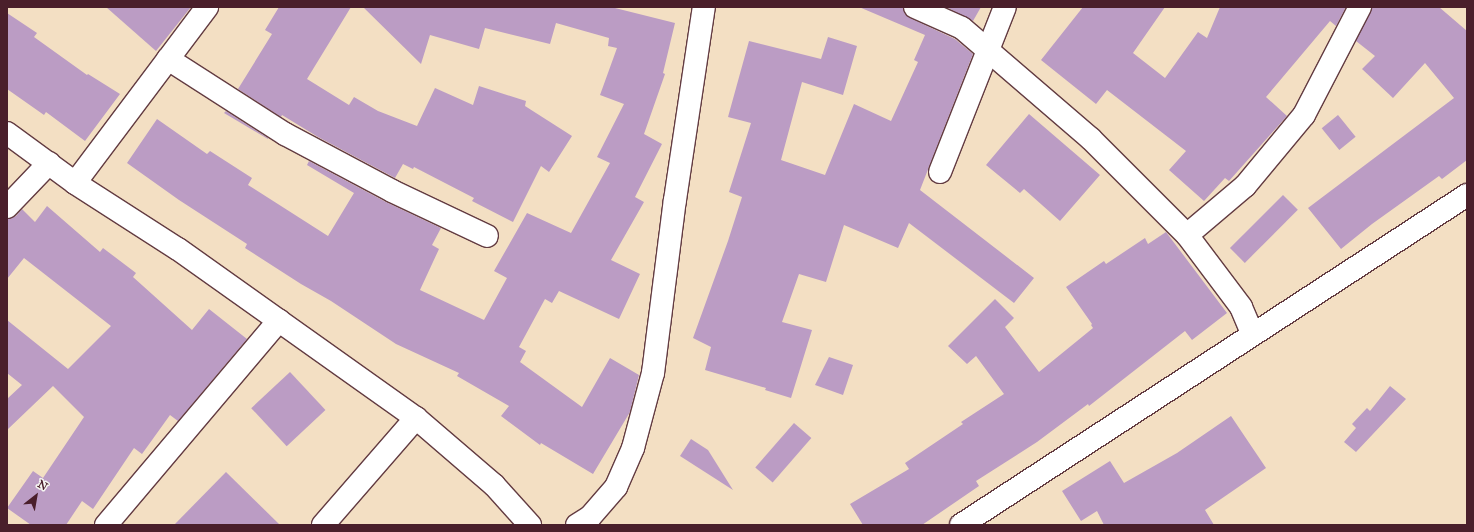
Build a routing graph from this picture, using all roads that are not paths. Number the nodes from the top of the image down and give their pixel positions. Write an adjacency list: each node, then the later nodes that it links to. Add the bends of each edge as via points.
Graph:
1 (207, 7): 7 (street)
2 (915, 7): 6 (street, via 962,28)
3 (1005, 7): 6 (street)
4 (1360, 7): 14 (street, via 1304,115 1245,186)
5 (697, 9): 22 (street, via 652,373 633,448 616,487 590,517)
6 (988, 52): 10 (street); 14 (street, via 1091,138)
7 (168, 59): 11 (street); 15 (street, via 285,134)
8 (7, 133): 9 (street)
9 (49, 163): 11 (street); 13 (street)
10 (940, 172)
11 (75, 183): 16 (street, via 178,249)
12 (1467, 195): 17 (street)
13 (7, 207)
14 (1187, 235): 17 (street)
15 (487, 236)
16 (279, 320): 18 (street); 19 (street)
17 (1253, 335): 23 (street)
18 (416, 418): 20 (street); 21 (street, via 494,485)
19 (106, 525)
20 (323, 525)
21 (530, 525)
22 (577, 525)
23 (961, 525)

